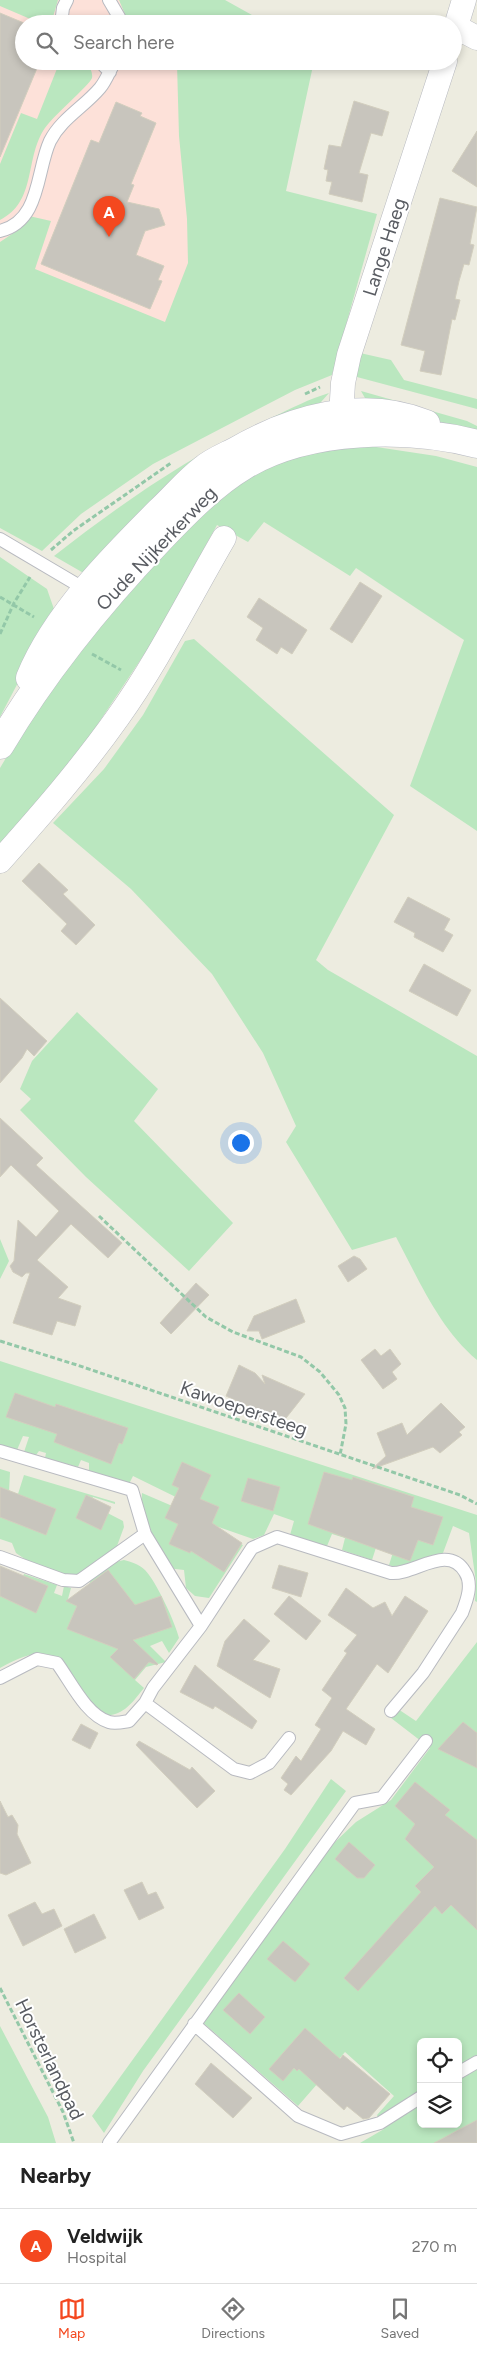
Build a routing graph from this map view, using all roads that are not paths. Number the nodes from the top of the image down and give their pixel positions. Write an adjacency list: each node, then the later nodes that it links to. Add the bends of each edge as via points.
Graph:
1 (67, 0): 4 (lane)
2 (109, 0): 5 (lane)
3 (464, 0): 6 (street)
4 (62, 15)
5 (118, 15)
6 (460, 15)
7 (462, 34): 8 (street)
8 (477, 38)
9 (110, 70): 11 (lane, via 100,88 57,129 46,152 32,204 19,221)
10 (442, 70): 12 (street, Lange Haeg, via 349,355 342,383)
11 (0, 231)
12 (340, 424): 13 (street, Oude Nijkerkerweg, via 385,432 449,437); 16 (street, Oude Nijkerkerweg, via 246,464 216,485)
13 (477, 444)
14 (0, 538): 16 (lane)
15 (224, 538): 18 (street, via 118,718 59,794)
16 (95, 595): 17 (street, Oude Nijkerkerweg, via 63,653); 17 (street, Oude Nijkerkerweg, via 47,642)
17 (3, 741)
18 (0, 861)
19 (0, 1451): 20 (lane, via 132,1490)
20 (144, 1534): 21 (lane, via 80,1581 64,1580); 22 (lane)
21 (0, 1557)
22 (201, 1626): 24 (lane); 25 (lane, via 252,1548 277,1537 391,1573 402,1574 439,1560 461,1565 469,1582 462,1613 423,1673)
23 (0, 1678): 24 (lane, via 37,1659 57,1663 85,1704 98,1717 111,1723 129,1721)
24 (145, 1703): 26 (lane, via 234,1769 250,1773 269,1763)
25 (391, 1710)
26 (289, 1738)
27 (426, 1741): 28 (lane, via 382,1798 355,1803)
28 (194, 2024): 31 (lane, via 298,2116 341,2134 380,2123); 32 (lane)
29 (477, 2062): 30 (lane)
30 (462, 2071)
31 (417, 2100)
32 (109, 2143)

